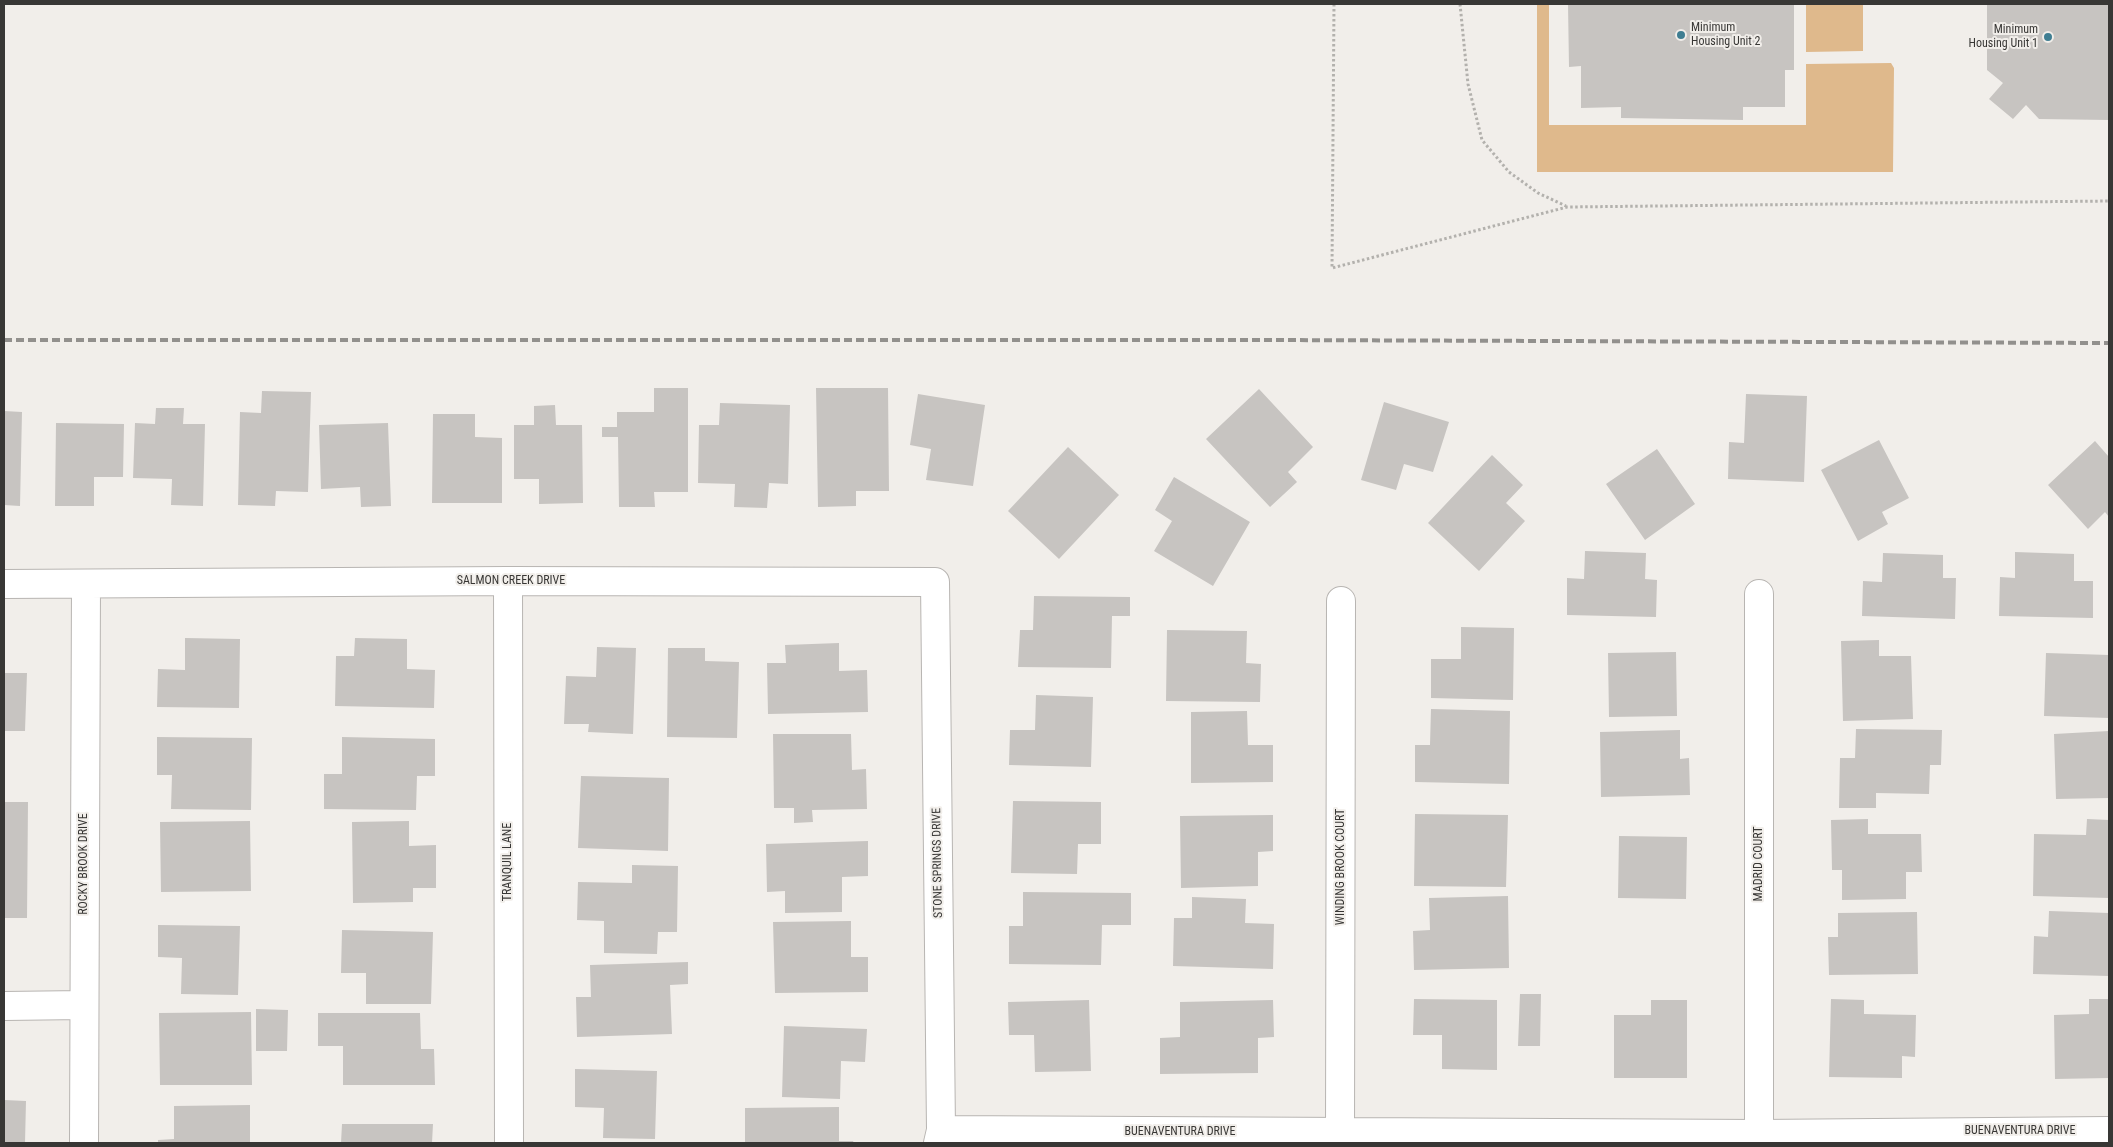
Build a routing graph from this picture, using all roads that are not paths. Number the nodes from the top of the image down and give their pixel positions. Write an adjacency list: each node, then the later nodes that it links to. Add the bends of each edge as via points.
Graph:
1 (508, 581): 2 (street, SALMON CREEK DRIVE); 4 (street, SALMON CREEK DRIVE); 14 (street, TRANQUIL LANE)
2 (935, 582): 12 (street, STONE SPRINGS DRIVE)
3 (4, 584): 4 (street, SALMON CREEK DRIVE)
4 (86, 584): 7 (street, ROCKY BROOK DRIVE)
5 (1759, 594): 11 (street, MADRID COURT)
6 (1341, 601): 10 (street, WINDING BROOK COURT)
7 (83, 1005): 8 (street); 13 (street, ROCKY BROOK DRIVE)
8 (4, 1006)
9 (2109, 1131): 11 (street, BUENAVENTURA DRIVE)
10 (1340, 1133): 11 (street, BUENAVENTURA DRIVE); 12 (street, BUENAVENTURA DRIVE)
11 (1759, 1134)
12 (940, 1137)
13 (84, 1143)
14 (509, 1143)

